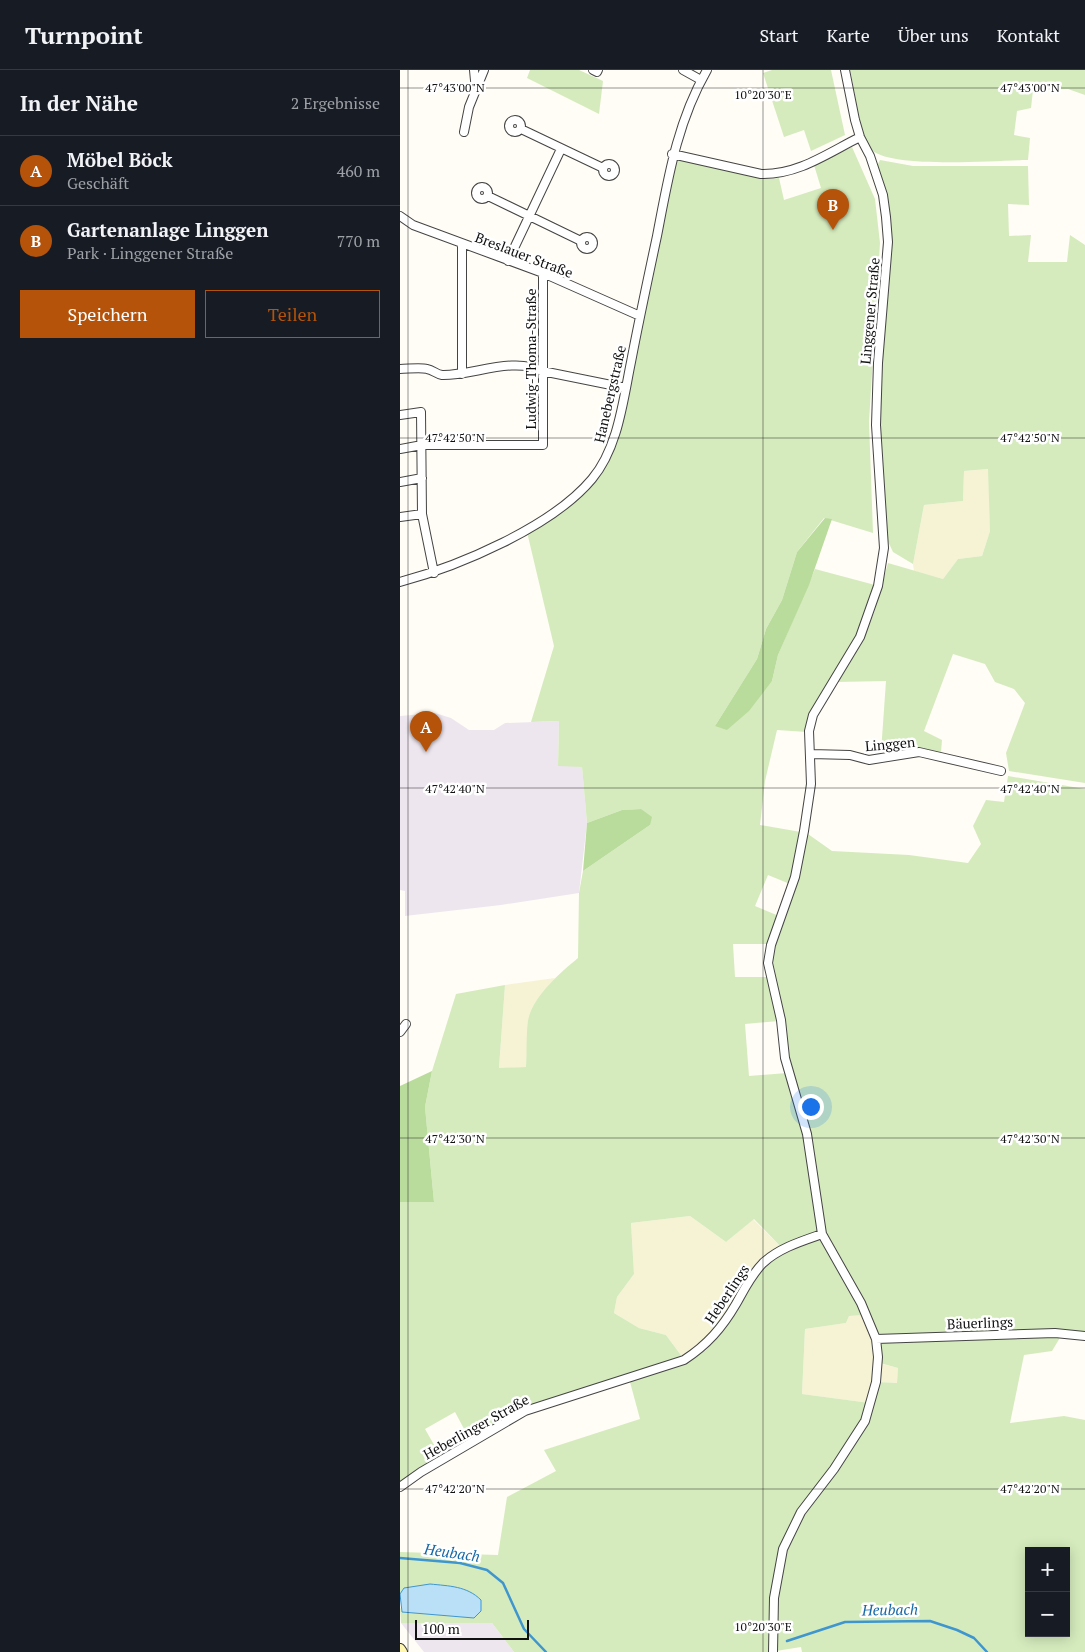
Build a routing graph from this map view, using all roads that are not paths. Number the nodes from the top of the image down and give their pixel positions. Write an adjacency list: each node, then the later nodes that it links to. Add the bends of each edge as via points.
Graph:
1 (474, 70): 9 (street)
2 (484, 70): 9 (street)
3 (593, 70): 4 (street)
4 (598, 70)
5 (683, 70): 8 (street)
6 (707, 70): 8 (street, Hanebergstraße)
7 (845, 70): 12 (street, Linggener Straße)
8 (701, 80): 14 (street, Hanebergstraße)
9 (476, 91): 11 (street, via 469,106)
10 (521, 129): 13 (street)
11 (464, 132)
12 (860, 137): 14 (street, via 797,169 773,174); 37 (street, Linggener Straße, via 883,195 888,242 876,426 884,548 878,586 860,637 813,715 809,731)
13 (561, 149): 15 (street); 18 (street)
14 (672, 154): 23 (street, Hanebergstraße)
15 (603, 168)
16 (488, 196): 18 (street)
17 (400, 216): 20 (street, Breslauer Straße, via 413,225)
18 (529, 216): 19 (street); 21 (street)
19 (581, 241)
20 (462, 245): 21 (street, Breslauer Straße); 26 (street)
21 (508, 261): 22 (street, Breslauer Straße)
22 (543, 274): 23 (street, Breslauer Straße); 25 (street, Ludwig-Thoma-Straße)
23 (640, 316): 27 (street, Hanebergstraße)
24 (400, 369): 26 (street, via 427,368 438,375)
25 (542, 371): 26 (street, via 534,367 486,368); 27 (street); 29 (street, Ludwig-Thoma-Straße, via 543,445)
26 (462, 374)
27 (626, 388): 35 (street, Hanebergstraße, via 608,455 591,480 546,518)
28 (400, 414): 29 (street, via 421,412)
29 (422, 445): 30 (street); 31 (street)
30 (400, 448)
31 (422, 478): 32 (street); 33 (street)
32 (400, 482)
33 (422, 514): 34 (street); 35 (street)
34 (400, 517)
35 (434, 573): 36 (street, Hanebergstraße)
36 (400, 582)
37 (811, 754): 38 (street, Linggen, via 850,755 869,760 919,752); 41 (street, Linggener Straße, via 811,784 795,876 771,944 768,963 781,1020 785,1058 807,1134)
38 (1001, 771)
39 (406, 1024): 40 (street)
40 (400, 1032)
41 (822, 1234): 43 (street, via 861,1303); 44 (street, Heberlings, via 769,1258 751,1277 720,1329 705,1346 684,1360)
42 (1085, 1336): 43 (street, Bäuerlings, via 1055,1333)
43 (876, 1339): 46 (street, via 876,1382 865,1421 801,1512 783,1549 774,1598)
44 (654, 1371): 45 (street, Heberlinger Straße, via 525,1411)
45 (400, 1487)
46 (773, 1652)

